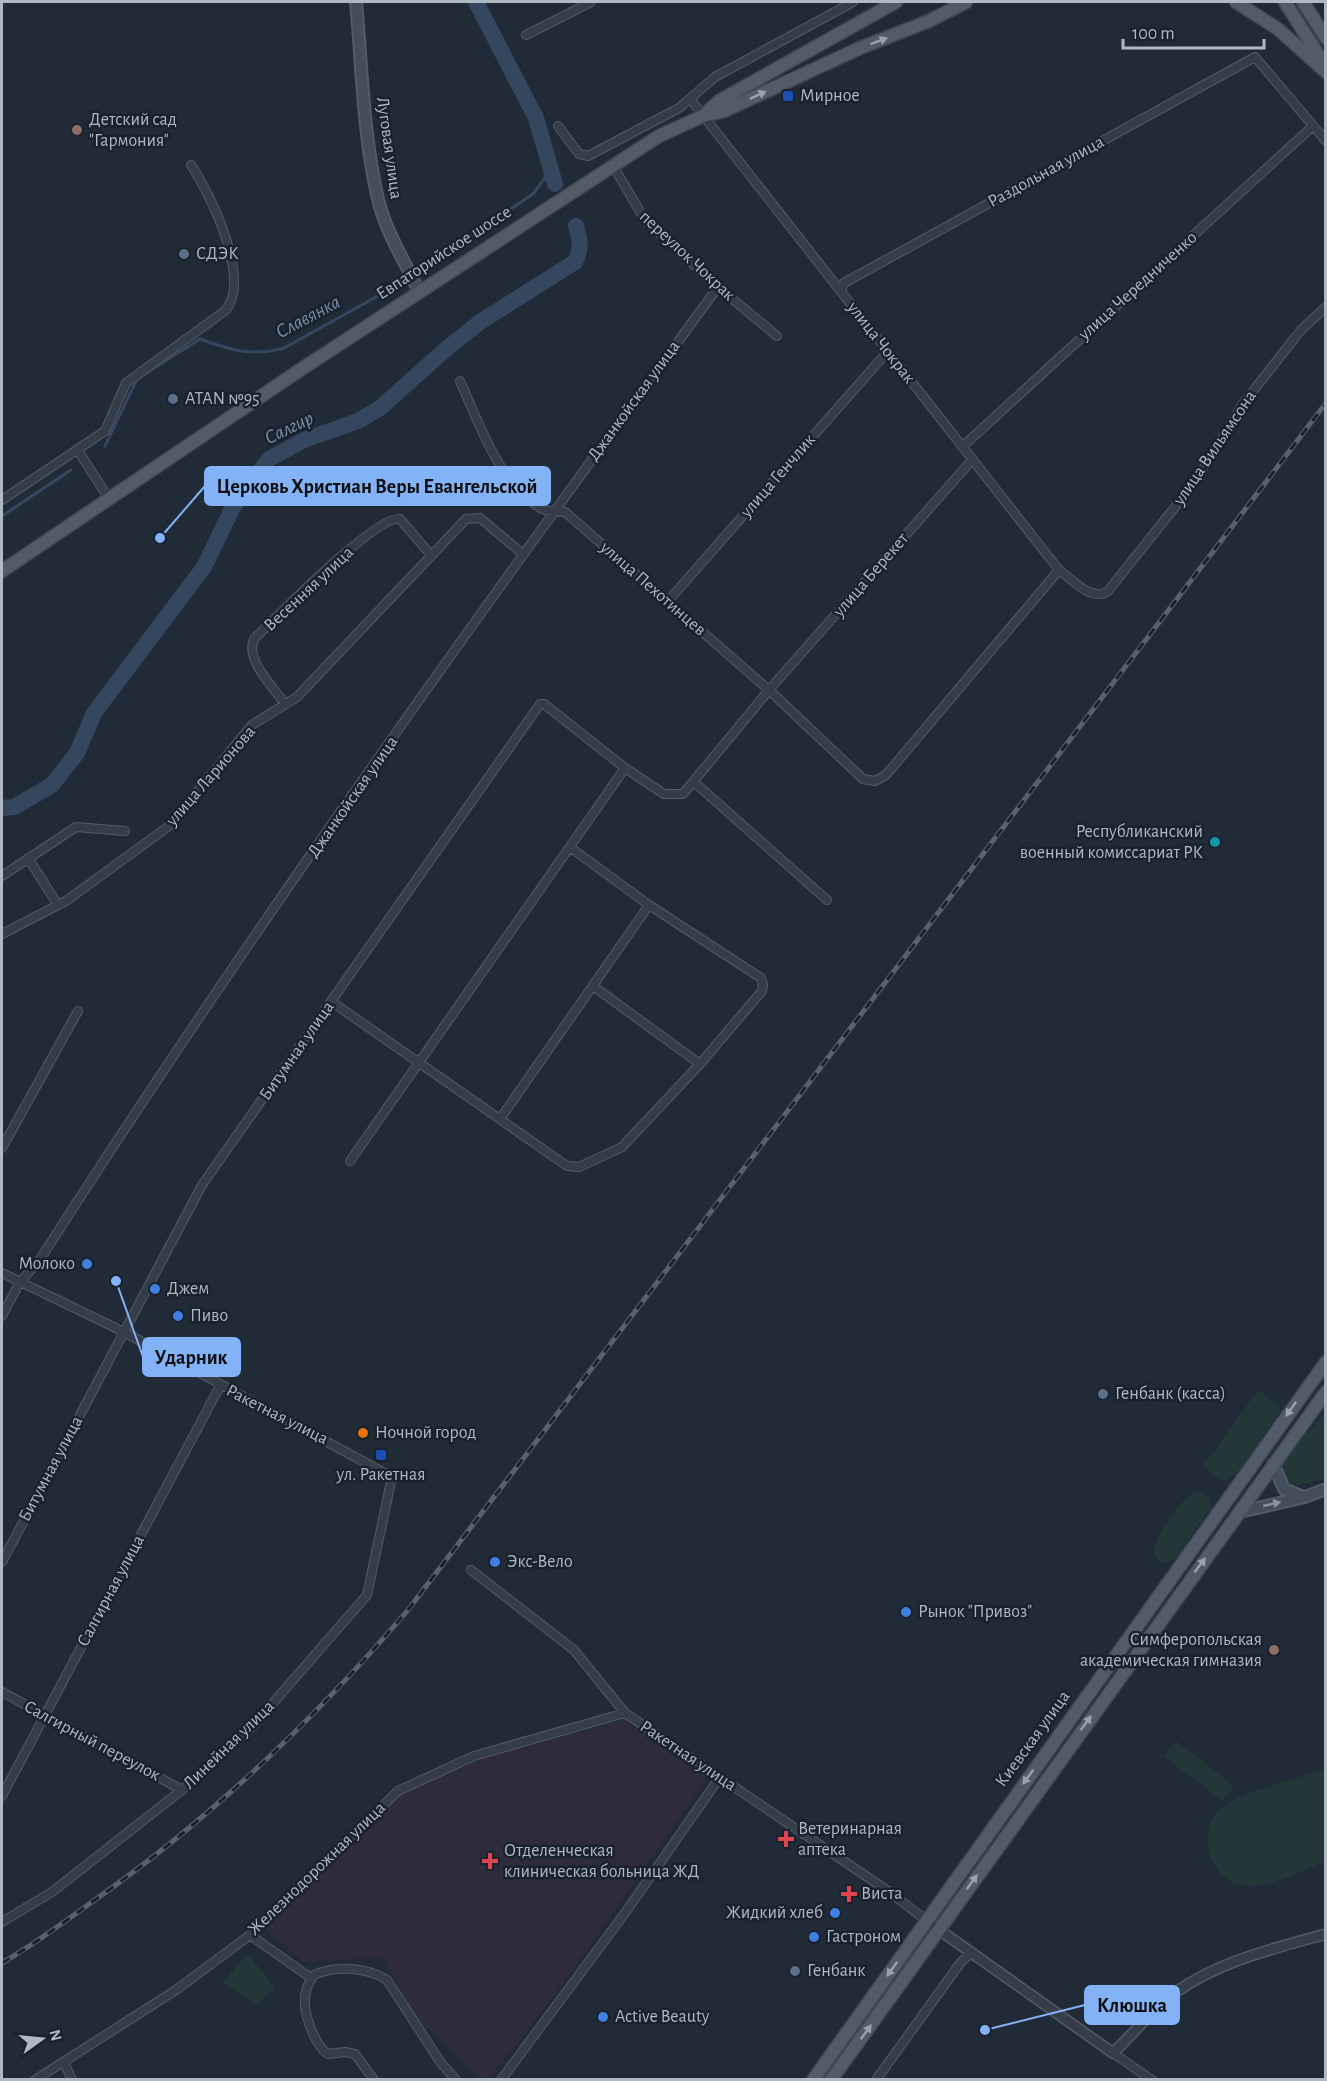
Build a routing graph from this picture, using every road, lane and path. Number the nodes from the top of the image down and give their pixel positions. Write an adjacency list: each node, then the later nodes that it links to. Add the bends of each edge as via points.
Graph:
1 (356, 2): 26 (main road, Луговая улица, via 378,199 394,245)
2 (591, 2): 13 (street)
3 (853, 2): 17 (street, via 715,77)
4 (897, 2): 18 (main road, Евпаторийское шоссе, via 719,101)
5 (966, 2): 11 (main road, Евпаторийское шоссе)
6 (972, 2): 11 (main road)
7 (1236, 2): 16 (main road, via 1278,29)
8 (1285, 2): 15 (main road)
9 (1303, 2): 14 (main road)
10 (1312, 2): 12 (main road)
11 (929, 21): 18 (main road, Евпаторийское шоссе, one-way to 11, via 724,111 860,48)
12 (1326, 24)
13 (526, 35)
14 (1326, 38)
15 (1326, 65)
16 (1326, 72)
17 (691, 100): 18 (street, улица Чокрак); 19 (street, via 588,156 579,154)
18 (703, 116): 22 (main road, Евпаторийское шоссе, via 658,136); 25 (street, улица Чокрак)
19 (558, 126)
20 (1313, 126): 21 (street); 25 (street, Раздольная улица, via 1255,57 844,282); 31 (street, улица Чередниченко)
21 (1326, 141)
22 (612, 164): 24 (street, переулок Чокрак, via 645,220); 26 (main road, Евпаторийское шоссе)
23 (191, 165): 32 (street, via 207,191 226,242 234,276 233,299 226,310 126,383 105,430)
24 (718, 287): 28 (street, переулок Чокрак); 36 (street, Джанкойская улица)
25 (841, 291): 29 (street, улица Чокрак)
26 (419, 292): 34 (main road, Евпаторийское шоссе)
27 (1326, 307): 41 (street, улица Вильямсона, via 1301,330 1242,405 1195,482)
28 (777, 336)
29 (888, 351): 31 (street, улица Чокрак); 42 (street, улица Генчлик)
30 (460, 381): 36 (street, улица Пехотинцев, via 499,464 513,483 543,510)
31 (962, 447): 33 (street, улица Чокрак)
32 (77, 449): 34 (street); 35 (street)
33 (972, 460): 39 (street, улица Чокрак); 43 (street, улица Берекет)
34 (109, 499): 40 (main road, Евпаторийское шоссе)
35 (2, 500)
36 (554, 511): 38 (street, Джанкойская улица); 42 (street, улица Пехотинцев, via 565,512)
37 (430, 554): 38 (street, улица Ларионова, via 462,522 475,517); 44 (street, улица Ларионова, via 297,697); 44 (street, Весенняя улица, via 400,519 389,519 340,557 252,643 254,658)
38 (523, 554): 65 (street, Джанкойская улица, via 143,1099 39,1261)
39 (1059, 570): 41 (street, улица Чокрак, via 1093,595 1101,596); 43 (street, улица Пехотинцев, via 886,775 875,781 863,778)
40 (2, 571)
41 (1108, 591)
42 (668, 602): 43 (street, улица Пехотинцев)
43 (769, 690): 46 (street, улица Берекет)
44 (285, 704): 53 (street, улица Ларионова, via 252,725 170,826)
45 (625, 768): 47 (street, Битумная улица, via 664,794); 49 (street); 57 (street, Битумная улица, via 540,704)
46 (694, 782): 47 (street, улица Берекет); 52 (street)
47 (677, 796)
48 (124, 831): 50 (street, via 76,827)
49 (570, 848): 54 (street); 59 (street)
50 (28, 858): 51 (street); 53 (street)
51 (2, 876)
52 (827, 900)
53 (58, 905): 55 (street, улица Ларионова)
54 (649, 905): 56 (street); 60 (street, via 762,981 762,991)
55 (2, 934)
56 (593, 986): 60 (street); 61 (street)
57 (332, 1002): 59 (street); 67 (street, Битумная улица, via 202,1185)
58 (78, 1011): 62 (street)
59 (418, 1062): 61 (street); 63 (street)
60 (700, 1064): 61 (street, via 618,1151 579,1167 567,1166)
61 (500, 1119)
62 (2, 1148)
63 (350, 1161)
64 (2, 1273): 65 (street, Ракетная улица)
65 (20, 1282): 66 (street, Джанкойская улица); 67 (street, Ракетная улица)
66 (2, 1316)
67 (124, 1332): 69 (street, Ракетная улица); 76 (street, Битумная улица)
68 (1326, 1362): 84 (main road, Киевская улица, one-way to 84)
69 (220, 1386): 72 (street, Ракетная улица); 80 (street, Салгирная улица)
70 (1326, 1392): 71 (main road, Киевская улица)
71 (1273, 1464): 74 (main road, via 1284,1489); 75 (main road, Киевская улица)
72 (392, 1477): 82 (street, Линейная улица, via 367,1595 254,1726)
73 (1326, 1489): 74 (main road)
74 (1305, 1497): 75 (main road, one-way to 74)
75 (1240, 1512): 86 (main road, Киевская улица, one-way to 75)
76 (2, 1562)
77 (471, 1570): 79 (street, Ракетная улица, via 574,1650)
78 (2, 1692): 80 (street, Салгирный переулок)
79 (625, 1713): 81 (street, Ракетная улица); 88 (street, Железнодорожная улица, via 474,1756 398,1791)
80 (45, 1715): 82 (street, Салгирный переулок); 83 (street, Салгирная улица)
81 (720, 1778): 84 (street, Ракетная улица, via 888,1891); 97 (street, via 575,1983)
82 (182, 1790): 85 (street, Линейная улица, via 52,1892)
83 (2, 1796)
84 (925, 1921): 86 (street, Ракетная улица); 98 (main road, Киевская улица, one-way to 98)
85 (2, 1922)
86 (938, 1929): 89 (street); 99 (main road, Киевская улица, one-way to 86)
87 (1326, 1934): 91 (street, via 1239,1960 1190,1983 1174,1993)
88 (250, 1935): 90 (street); 92 (street, Железнодорожная улица, via 176,1990)
89 (972, 1952): 91 (street); 100 (street)
90 (312, 1978): 95 (street, via 305,2005 319,2047 328,2054 355,2054); 96 (street, via 320,1972 361,1969 387,1980 441,2063)
91 (1113, 2053): 101 (street)
92 (64, 2062): 93 (street, Железнодорожная улица); 94 (street)
93 (35, 2079)
94 (72, 2079)
95 (374, 2079)
96 (456, 2079)
97 (501, 2079)
98 (813, 2079)
99 (831, 2079)
100 (876, 2079)
101 (1152, 2079)

